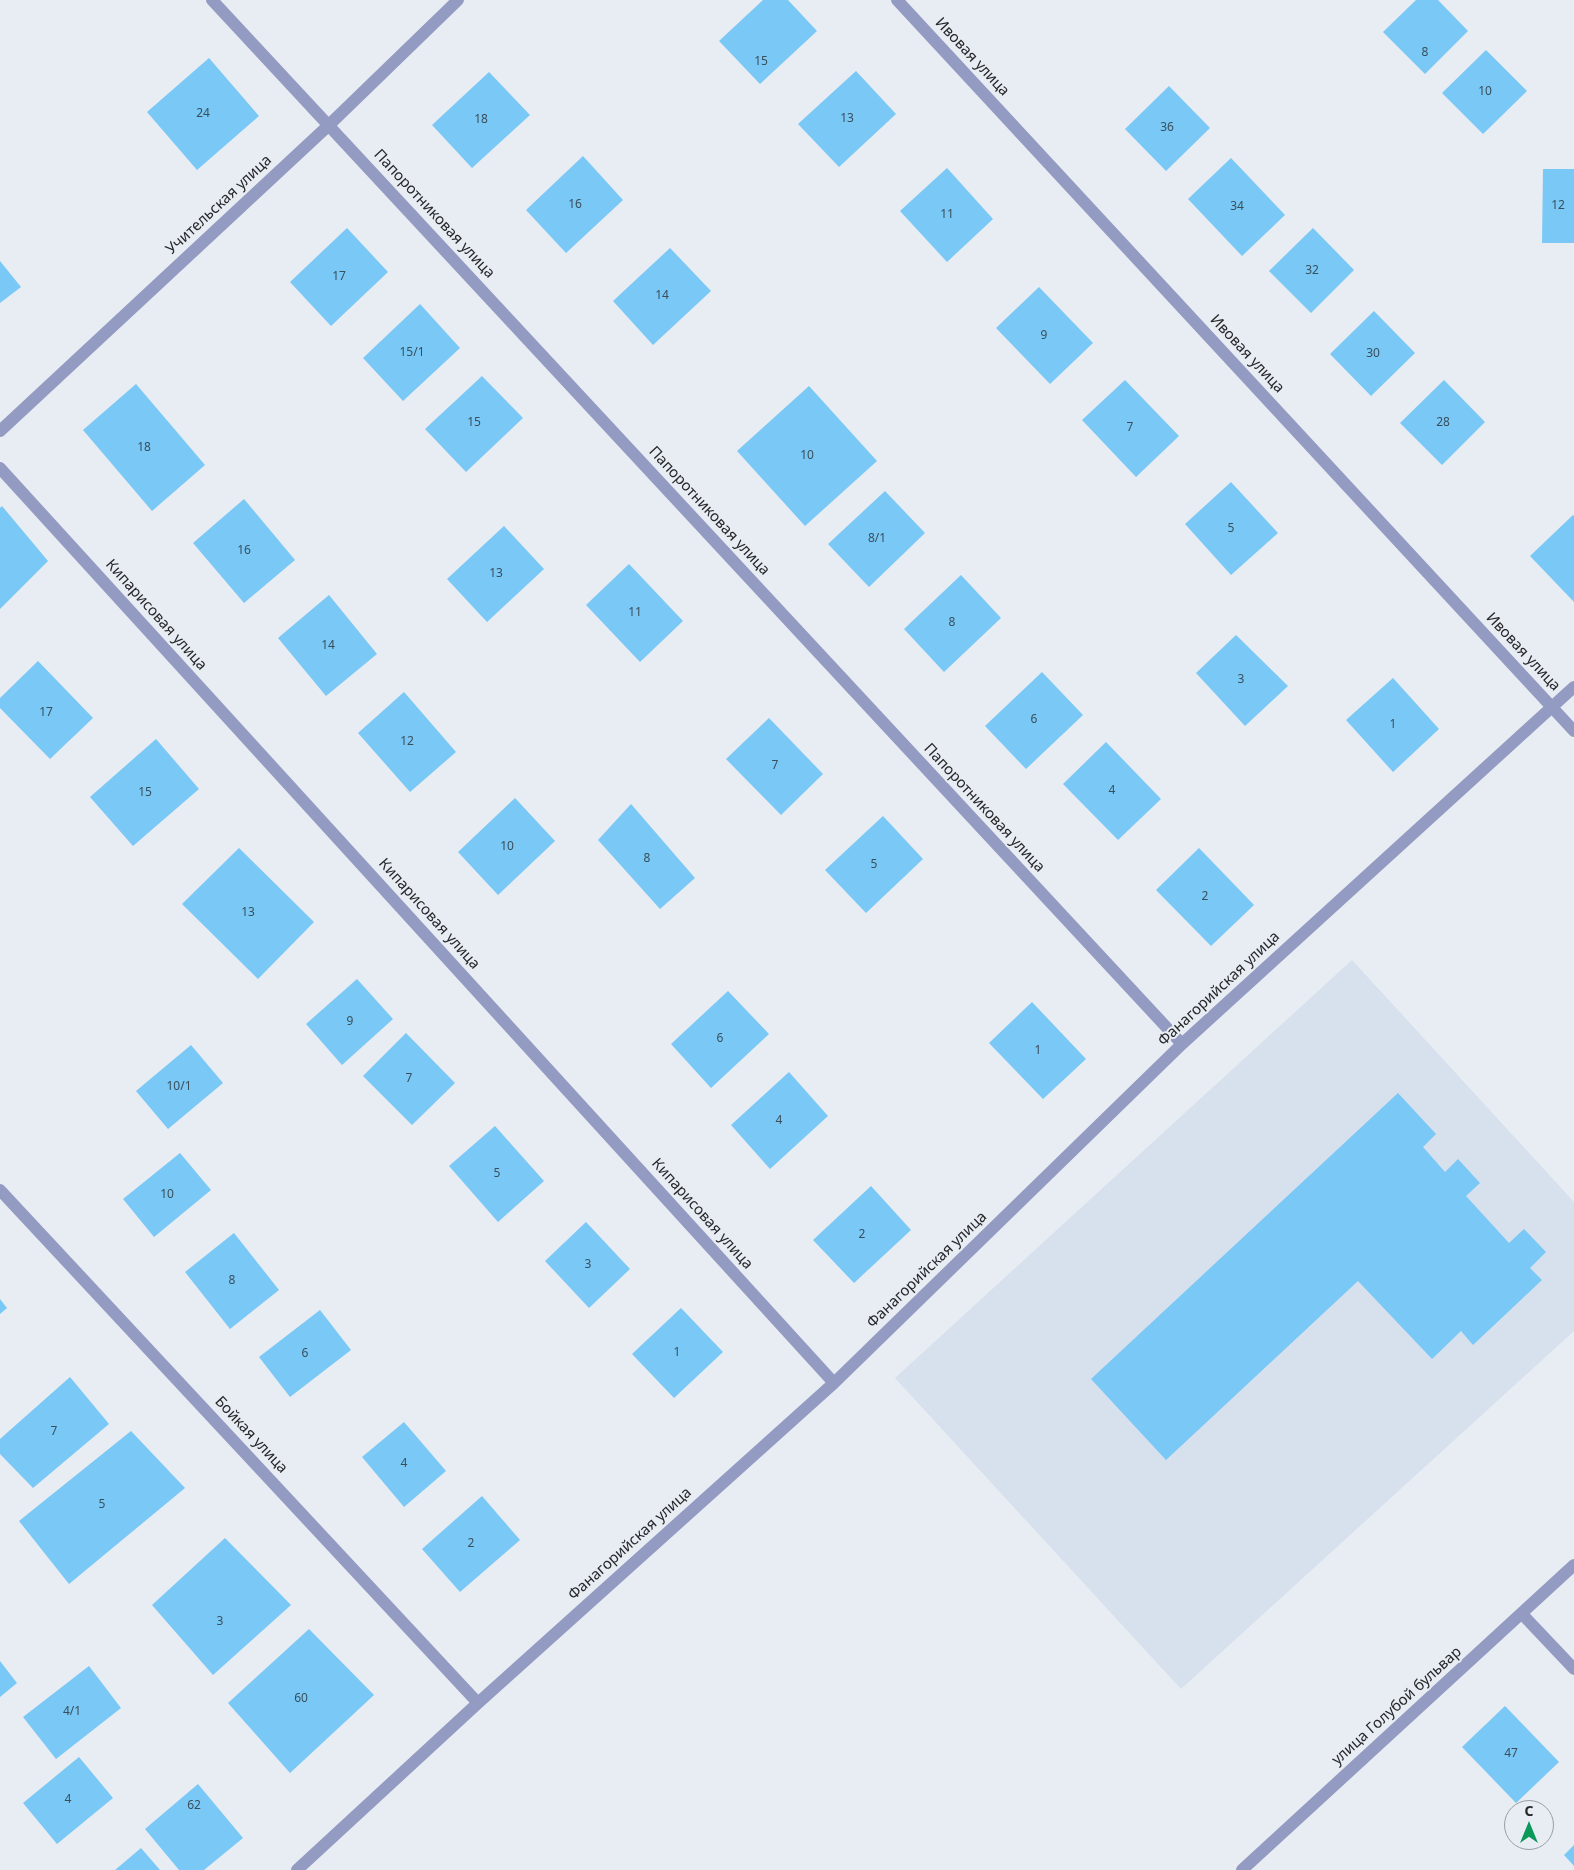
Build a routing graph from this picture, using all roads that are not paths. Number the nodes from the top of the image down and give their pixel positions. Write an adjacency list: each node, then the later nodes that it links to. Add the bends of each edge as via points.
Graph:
1 (212, 0): 4 (street, Папоротниковая улица)
2 (458, 0): 4 (street, Учительская улица)
3 (897, 0): 8 (street, Ивовая улица)
4 (329, 125): 5 (street, Учительская улица); 10 (street, Папоротниковая улица)
5 (0, 432)
6 (0, 468): 12 (street, Кипарисовая улица)
7 (1574, 687): 8 (street, Фанагорийская улица)
8 (1552, 707): 9 (street, Ивовая улица); 10 (street, Фанагорийская улица)
9 (1574, 731)
10 (1182, 1044): 12 (street, Фанагорийская улица)
11 (0, 1190): 16 (street, Бойкая улица)
12 (834, 1383): 16 (street, Фанагорийская улица)
13 (1574, 1565): 14 (street, улица Голубой бульвар)
14 (1522, 1614): 15 (street); 18 (street, улица Голубой бульвар)
15 (1574, 1669)
16 (478, 1703): 17 (street, Фанагорийская улица)
17 (297, 1870)
18 (1242, 1870)

